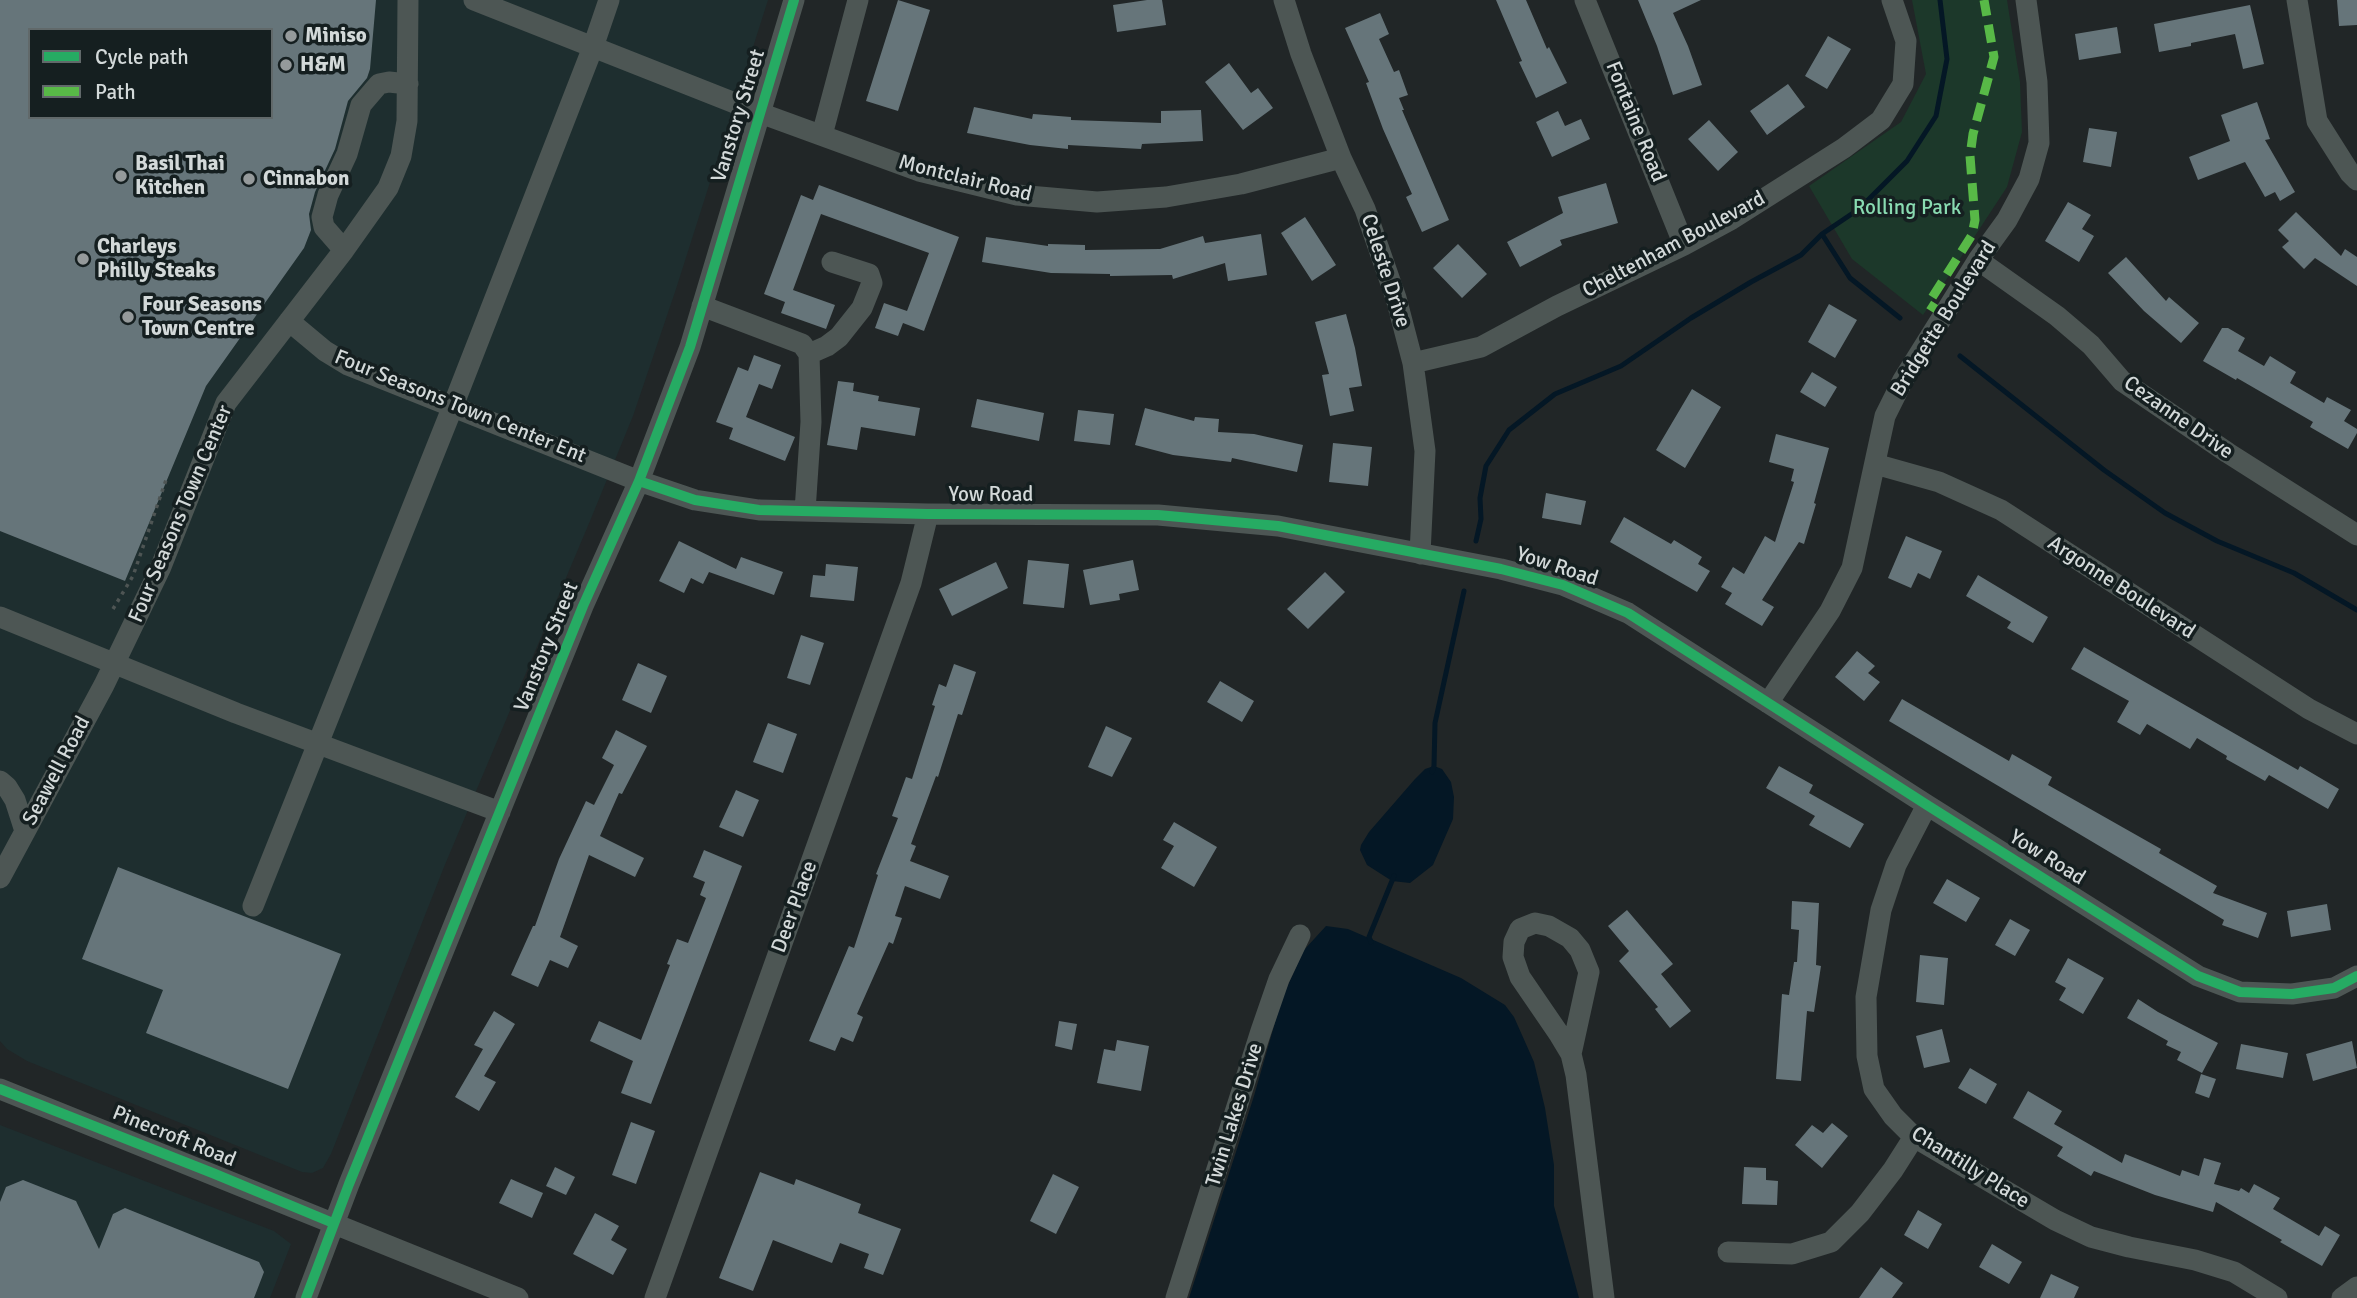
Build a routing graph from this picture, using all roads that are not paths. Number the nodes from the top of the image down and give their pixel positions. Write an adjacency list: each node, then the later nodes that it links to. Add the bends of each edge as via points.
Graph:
1 (408, 0): 12 (street, Four Seasons Town Center)
2 (474, 0): 11 (street)
3 (609, 0): 11 (street)
4 (794, 0): 13 (street, Vanstory Street)
5 (858, 0): 14 (street)
6 (1284, 0): 15 (street, Celeste Drive)
7 (1585, 0): 17 (street, Fontaine Road)
8 (1892, 0): 17 (street, Cheltenham Boulevard, via 1906,41 1903,84 1881,120 1844,148)
9 (2026, 0): 19 (street, Bridgette Boulevard, via 2037,82 2039,143 2029,179)
10 (2297, 0): 16 (street, via 2318,121)
11 (593, 47): 13 (street); 25 (street)
12 (408, 84): 18 (street, Four Seasons Town Center, via 407,121 396,172 381,201); 18 (street, via 379,85 361,105 322,217 324,227)
13 (760, 113): 14 (street, Montclair Road); 21 (street, Vanstory Street)
14 (822, 135): 15 (street, Montclair Road, via 919,171 1017,195 1097,202 1166,197 1241,184)
15 (1341, 158): 24 (street, Celeste Drive, via 1365,209)
16 (2357, 180)
17 (1685, 245): 24 (street, Cheltenham Boulevard, via 1481,347)
18 (344, 250): 22 (street, Four Seasons Town Center)
19 (1978, 260): 26 (street, Bridgette Boulevard, via 1903,380 1885,416); 30 (street, Cezanne Drive, via 2057,316 2091,345 2122,382)
20 (832, 262): 23 (street, via 869,274 872,283 862,308 839,337)
21 (702, 306): 23 (street, via 802,344); 27 (street, Vanstory Street)
22 (289, 321): 25 (street, Four Seasons Town Center Ent, via 348,365); 33 (street, Four Seasons Town Center, via 226,404 160,569)
23 (809, 354): 28 (street, via 811,422)
24 (1413, 363): 31 (street, Celeste Drive, via 1424,451)
25 (453, 406): 27 (street, Four Seasons Town Center Ent); 36 (street)
26 (1875, 464): 34 (street, Bridgette Boulevard, via 1852,568 1830,611); 35 (street, Argonne Boulevard, via 1939,482 2001,510 2309,709)
27 (639, 481): 28 (street, Yow Road, via 695,500 759,510); 39 (street, Vanstory Street)
28 (805, 510): 29 (street, Yow Road)
29 (928, 514): 31 (street, Yow Road, via 1158,515 1278,526); 54 (street, Deer Place, via 911,583)
30 (2357, 535)
31 (1420, 554): 34 (street, Yow Road, via 1574,589 1628,613)
32 (0, 617): 33 (street)
33 (115, 663): 36 (street); 40 (street, Seawell Road)
34 (1768, 703): 38 (street, Yow Road)
35 (2357, 734)
36 (318, 744): 39 (street); 42 (street)
37 (0, 781): 40 (street, via 15,800)
38 (1927, 805): 44 (street, Yow Road, via 2198,976 2240,992 2292,994 2334,988); 48 (street, Chantilly Place, via 1896,865 1881,910 1866,997 1867,1056 1874,1090)
39 (500, 812): 49 (street, Vanstory Street)
40 (25, 831): 41 (street, Seawell Road)
41 (0, 878)
42 (253, 906)
43 (1300, 935): 55 (street, Twin Lakes Drive, via 1261,1031)
44 (2357, 976)
45 (1571, 1054): 45 (street, via 1520,977 1513,957 1520,929 1535,923 1570,938 1589,972); 56 (street)
46 (0, 1074): 47 (street)
47 (9, 1092): 49 (street, Pinecroft Road)
48 (1914, 1137): 50 (street, via 1860,1213 1831,1242 1792,1254); 57 (street, Chantilly Place, via 2091,1237 2234,1272)
49 (332, 1223): 52 (street, Vanstory Street); 53 (street, Pinecroft Road)
50 (1728, 1252)
51 (2357, 1287): 58 (street)
52 (306, 1298)
53 (518, 1298)
54 (655, 1298)
55 (1176, 1298)
56 (1604, 1298)
57 (2277, 1298)
58 (2342, 1298)

